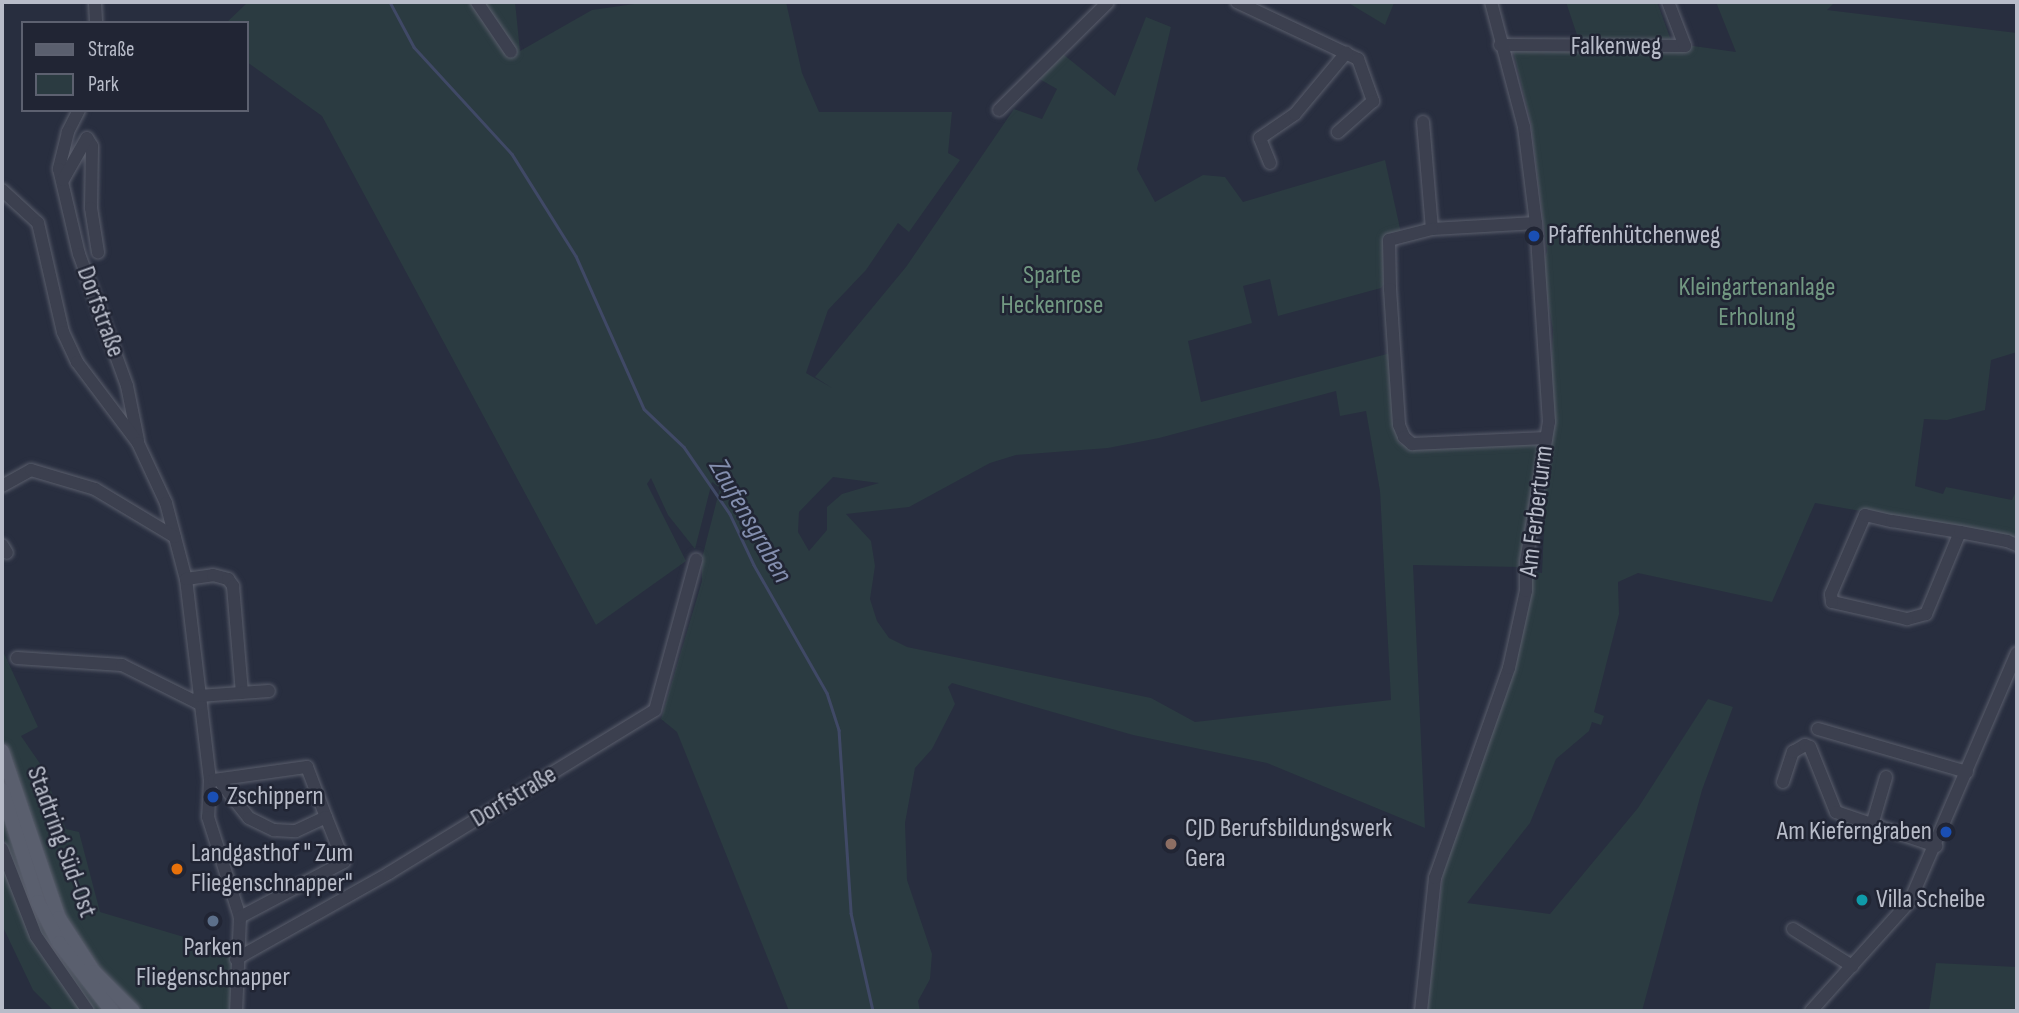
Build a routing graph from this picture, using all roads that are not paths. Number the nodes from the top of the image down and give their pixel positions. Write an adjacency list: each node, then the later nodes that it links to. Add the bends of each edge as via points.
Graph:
1 (95, 2): 7 (street)
2 (477, 2): 9 (street)
3 (1108, 2): 11 (street)
4 (1237, 2): 10 (street)
5 (1490, 2): 8 (street, Am Ferberturm)
6 (1668, 2): 8 (street, Falkenweg, via 1685,46)
7 (96, 21)
8 (1500, 45): 18 (street, Am Ferberturm, via 1524,127)
9 (511, 52)
10 (1346, 53): 14 (street, via 1358,59 1373,101); 15 (street, via 1295,114 1261,138)
11 (999, 110)
12 (78, 112): 16 (street, Dorfstraße, via 59,169)
13 (1423, 122): 19 (street)
14 (1338, 132)
15 (1270, 163)
16 (63, 180): 20 (street, Dorfstraße, via 88,138); 22 (street, Dorfstraße, via 79,254 127,386)
17 (2, 190): 22 (street, Dorfstraße, via 38,223 63,332 77,362)
18 (1536, 223): 19 (street); 21 (street, Am Ferberturm, via 1548,398)
19 (1432, 229): 21 (street, via 1389,240 1399,425 1404,438 1412,444)
20 (98, 252)
21 (1546, 438): 53 (street, Am Ferberturm, via 1526,562 1527,591 1509,668 1435,878)
22 (138, 443): 25 (street, Dorfstraße, via 166,503)
23 (2, 486): 25 (street, via 32,471 94,489)
24 (1960, 532): 24 (street, via 1865,515 1831,594 1832,602 1907,619 1926,614); 26 (street)
25 (175, 537): 28 (street, Dorfstraße)
26 (2017, 545)
27 (696, 560): 47 (street, Dorfstraße, via 655,710 389,873)
28 (186, 579): 32 (street, via 213,575 233,586); 33 (street, Dorfstraße)
29 (2017, 653): 36 (street)
30 (17, 658): 33 (street, via 122,665)
31 (269, 691): 32 (street)
32 (242, 693): 33 (street)
33 (200, 700): 38 (street, Dorfstraße)
34 (1818, 729): 36 (street)
35 (2, 751): 51 (main road, Stadtring Süd-Ost, via 59,918 94,972)
36 (1967, 772): 43 (street)
37 (1886, 777): 42 (street)
38 (214, 780): 41 (street, via 249,818 274,830 296,831); 41 (street, via 307,767); 45 (street, Dorfstraße, via 210,826)
39 (1783, 782): 42 (street, via 1793,752 1810,747 1836,812)
40 (2, 790): 50 (main road, Stadtring Süd-Ost, via 38,902 59,943)
41 (326, 817): 45 (street, via 344,862)
42 (1872, 825): 43 (street)
43 (1936, 846): 48 (street, via 1910,901)
44 (2, 849): 49 (street, via 36,936)
45 (240, 917): 47 (street, Dorfstraße)
46 (1793, 929): 48 (street)
47 (236, 959): 52 (street, Dorfstraße)
48 (1852, 966): 54 (street)
49 (88, 1011)
50 (113, 1011)
51 (133, 1011)
52 (236, 1011)
53 (1421, 1011)
54 (1811, 1011)

